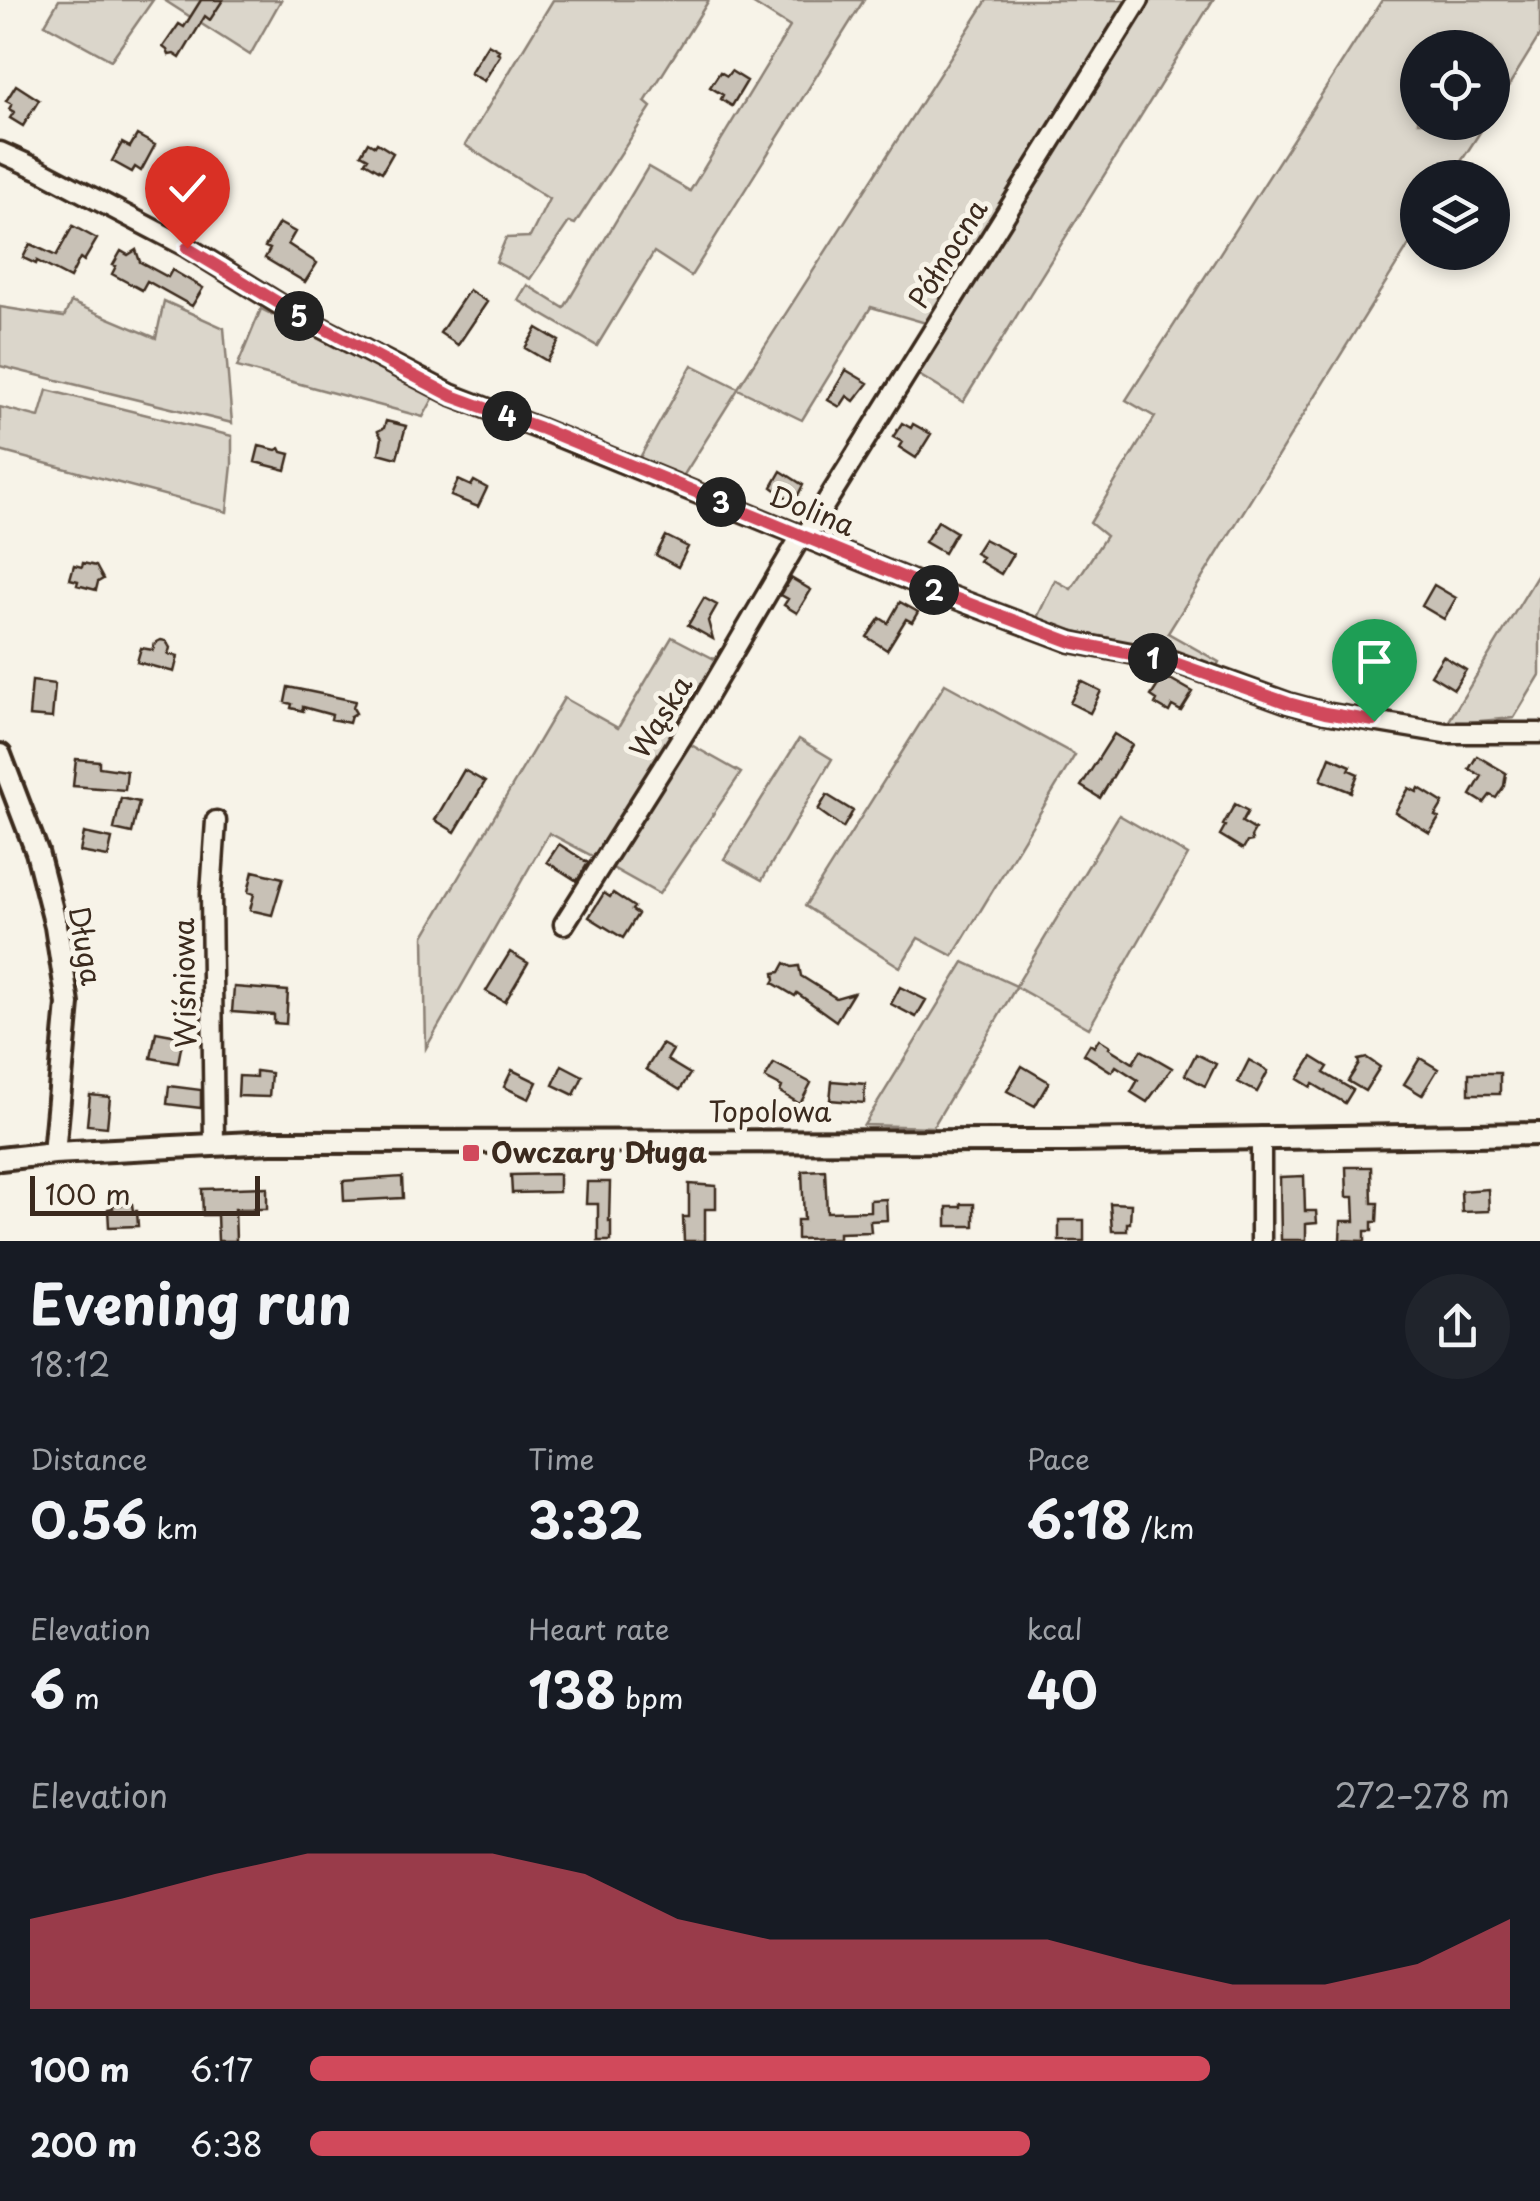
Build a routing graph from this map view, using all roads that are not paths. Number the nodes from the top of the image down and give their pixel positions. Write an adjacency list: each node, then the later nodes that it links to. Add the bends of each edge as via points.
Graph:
1 (1139, 0): 3 (street, Północna)
2 (0, 152): 3 (street, Dolina, via 423,382)
3 (802, 537): 4 (street, Dolina, via 1071,642 1172,662 1325,713 1445,732); 7 (street, Wąska)
4 (1540, 733)
5 (0, 756): 11 (street, Długa, via 37,852 68,1004)
6 (216, 821): 10 (street, Wiśniowa)
7 (564, 924)
8 (1540, 1134): 9 (street, Topolowa)
9 (1261, 1137): 10 (street, Topolowa); 13 (street)
10 (214, 1144): 11 (street, Topolowa)
11 (54, 1153): 12 (street, Topolowa)
12 (0, 1158)
13 (1261, 1241)

